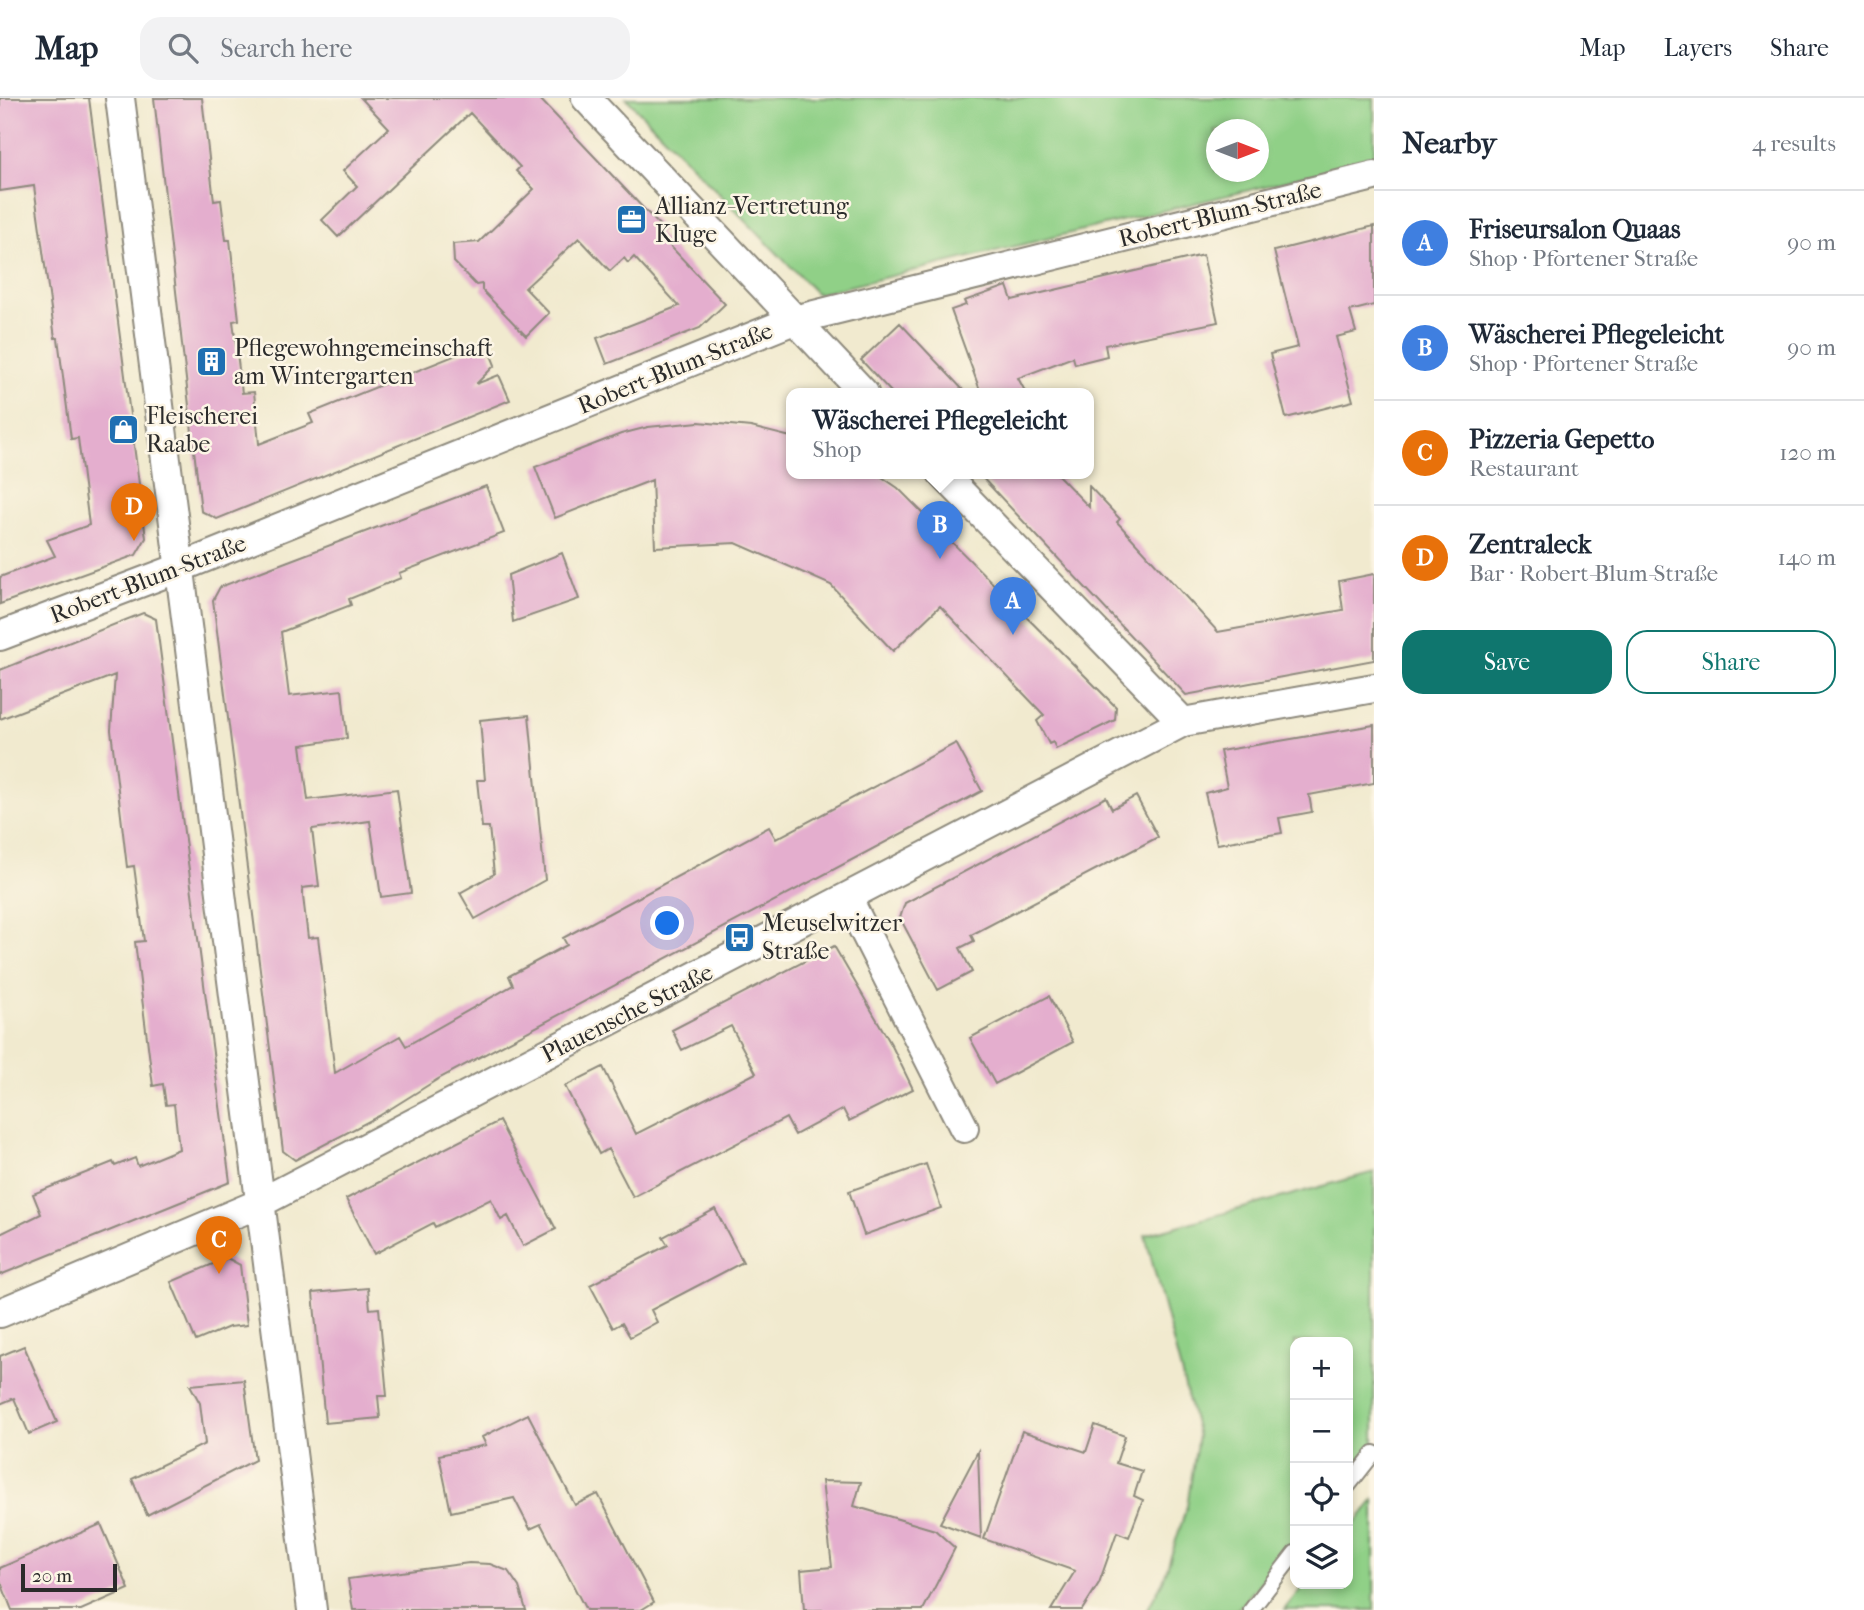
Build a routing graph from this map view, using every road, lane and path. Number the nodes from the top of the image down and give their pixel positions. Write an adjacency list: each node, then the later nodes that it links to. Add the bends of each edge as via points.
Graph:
1 (120, 98): 7 (street)
2 (586, 98): 4 (street)
3 (1374, 176): 4 (street, Robert-Blum-Straße)
4 (794, 320): 5 (street); 7 (street, Robert-Blum-Straße)
5 (859, 388)
6 (948, 479): 10 (street)
7 (179, 568): 8 (street, Robert-Blum-Straße); 13 (street)
8 (0, 636)
9 (1374, 688): 10 (street, Plauensche Straße)
10 (1183, 722): 11 (street, Plauensche Straße)
11 (848, 899): 12 (street); 13 (street, Plauensche Straße)
12 (964, 1128)
13 (258, 1204): 14 (street, Plauensche Straße); 18 (street)
14 (0, 1313)
15 (1374, 1453): 16 (lane)
16 (1353, 1480)
17 (1290, 1559): 19 (lane)
18 (312, 1610)
19 (1251, 1610)

